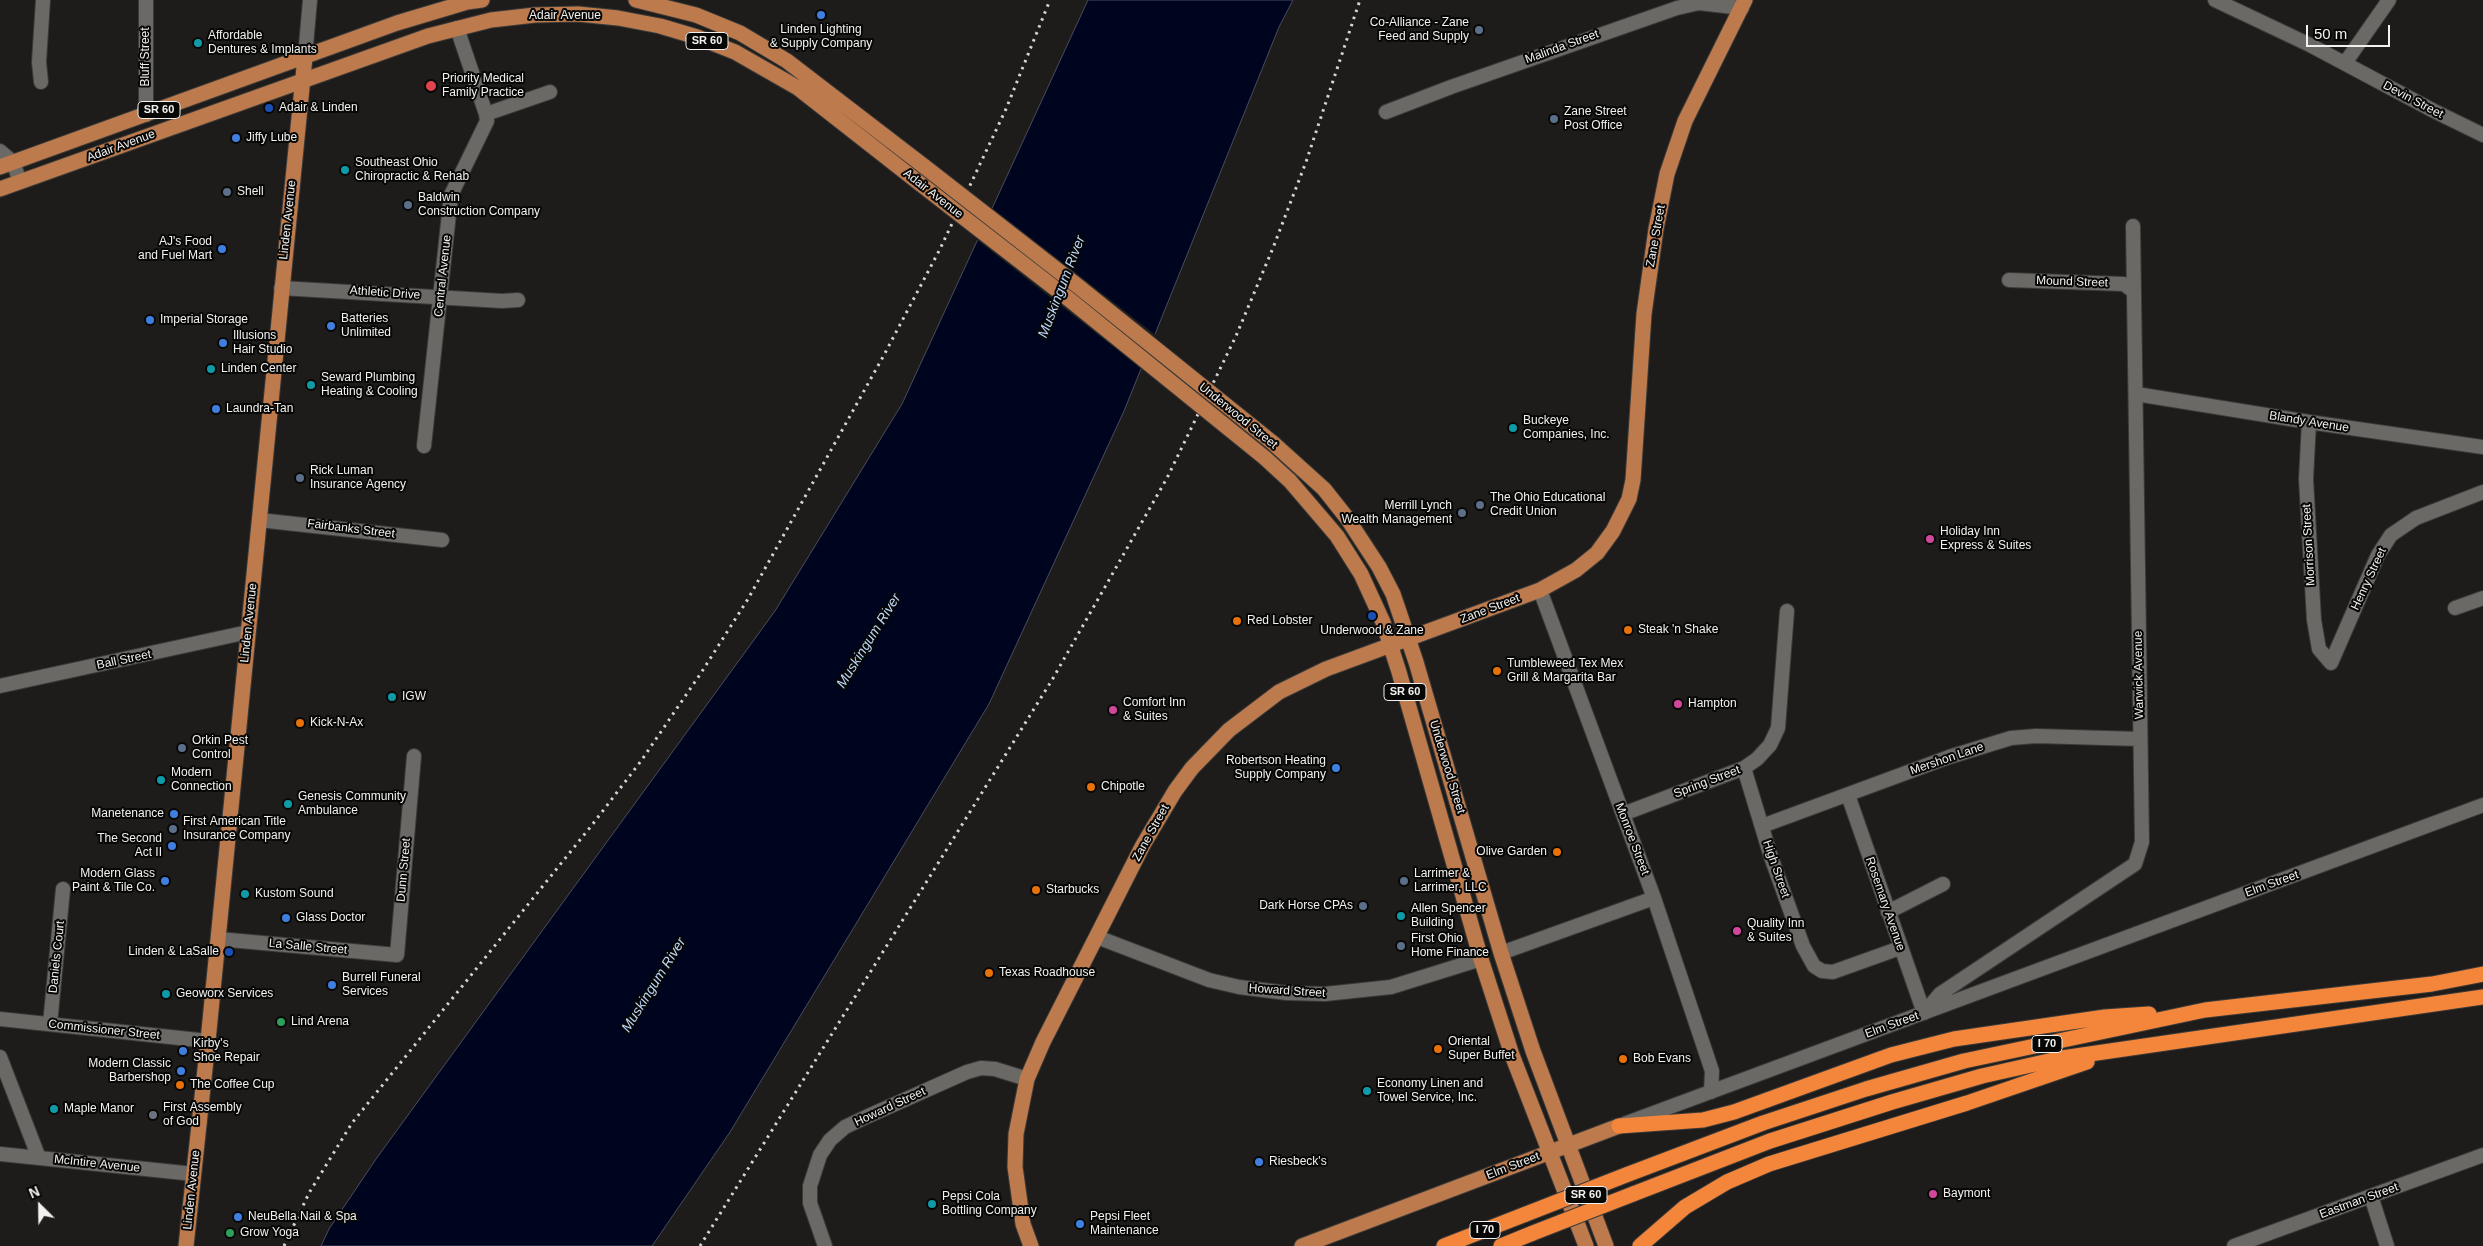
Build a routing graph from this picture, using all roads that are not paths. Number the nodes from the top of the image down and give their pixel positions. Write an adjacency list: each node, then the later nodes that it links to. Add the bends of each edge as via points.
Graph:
1 (43, 0): 14 (street)
2 (146, 0): 18 (street, Bluff Street)
3 (310, 0): 11 (street, Linden Avenue)
4 (482, 0): 8 (main road, Adair Avenue / SR 60)
5 (636, 0): 28 (main road, Adair Avenue / SR 60, bridge, via 696,15 740,33 780,56 826,88)
6 (2215, 0): 12 (street, Devin Street)
7 (2389, 0): 12 (street)
8 (467, 1): 11 (main road, Adair Avenue / SR 60)
9 (1744, 4): 16 (street, Malinda Street, via 1699,3 1677,8); 38 (main road, Zane Street, via 1689,112 1667,174 1644,314 1636,456 1629,499 1613,531 1597,553 1576,570)
10 (457, 28): 13 (main road, Adair Avenue / SR 60); 17 (street); 28 (main road, Adair Avenue / SR 60, bridge, via 509,18 578,14 618,18 696,37 734,52 798,88 918,182)
11 (305, 57): 13 (main road, Linden Avenue); 18 (main road, Adair Avenue / SR 60)
12 (2345, 63): 19 (street, Devin Street)
13 (303, 80): 22 (main road, Adair Avenue / SR 60); 26 (main road, Linden Avenue)
14 (41, 82)
15 (550, 92): 17 (street)
16 (1386, 112)
17 (486, 114): 29 (street, Central Avenue, via 487,121 451,196)
18 (146, 115): 21 (main road, Adair Avenue / SR 60)
19 (2483, 135)
20 (0, 151): 21 (street)
21 (6, 165): 22 (street)
22 (20, 182): 23 (main road, Adair Avenue / SR 60)
23 (0, 189)
24 (2133, 226): 27 (street, Warwick Avenue)
25 (2008, 280): 27 (street, Mound Street, via 2124,284)
26 (281, 288): 29 (street, Athletic Drive); 36 (main road, Linden Avenue)
27 (2133, 291): 31 (street, Warwick Avenue)
28 (1075, 294): 43 (main road, Underwood Street / SR 60, bridge, via 1272,443 1324,489 1363,540 1393,594); 44 (main road, Underwood Street / SR 60, bridge, via 1290,481 1337,536 1374,600)
29 (441, 296): 30 (street, Athletic Drive); 33 (street, Central Avenue)
30 (518, 300)
31 (2136, 394): 32 (street, Blandy Avenue); 47 (street, Warwick Avenue)
32 (2309, 422): 34 (street, Blandy Avenue); 45 (street, Morrison Street, via 2306,479 2314,620 2319,649)
33 (424, 446)
34 (2483, 447)
35 (2483, 492): 45 (street, Henry Street, via 2416,518 2391,535 2378,555)
36 (259, 520): 37 (street, Fairbanks Street); 42 (main road, Linden Avenue)
37 (442, 540)
38 (1540, 590): 43 (main road, Zane Street); 52 (street, Monroe Street)
39 (2483, 598): 40 (street)
40 (2455, 608)
41 (1787, 611): 49 (street, Spring Street, via 1778,728 1770,745)
42 (248, 632): 46 (street, Ball Street); 59 (main road, Linden Avenue)
43 (1409, 639): 44 (main road, Zane Street); 61 (main road, Underwood Street / SR 60)
44 (1391, 646): 58 (main road, Zane Street, via 1326,669 1279,692 1210,748 1159,816); 63 (main road, Underwood Street / SR 60)
45 (2331, 663)
46 (0, 686)
47 (2140, 739): 50 (street, Mershon Lane, via 2011,738 1949,757); 67 (street, Warwick Avenue, via 2142,842 2135,864 1940,994)
48 (414, 756): 62 (street, Dunn Street)
49 (1744, 768): 52 (street, Spring Street); 53 (street, High Street)
50 (1848, 795): 53 (street, Mershon Lane); 57 (street, Rosemary Avenue)
51 (2483, 805): 67 (street, Elm Street)
52 (1623, 814): 56 (street, Monroe Street)
53 (1762, 826): 60 (street, High Street, via 1803,946 1814,966 1822,972 1833,972)
54 (1943, 884): 57 (street)
55 (64, 890): 69 (street, Daniels Court)
56 (1654, 898): 61 (street); 74 (street, Monroe Street, via 1712,1071)
57 (1888, 912): 60 (street, Rosemary Avenue)
58 (1097, 937): 63 (street, Howard Street, via 1209,980 1252,990 1287,993 1325,994 1391,987); 73 (main road, Zane Street)
59 (218, 939): 62 (street, La Salle Street); 70 (main road, Linden Avenue)
60 (1900, 948): 67 (street, Rosemary Avenue)
61 (1501, 953): 76 (main road, Underwood Street / SR 60)
62 (397, 955)
63 (1481, 959): 77 (main road, Underwood Street / SR 60, via 1512,1055)
64 (2483, 974): 66 (highway, I 70, via 2413,986)
65 (2483, 996): 71 (highway, I 70)
66 (2205, 1010): 75 (highway, via 2105,1017 1954,1039 1891,1055 1734,1112 1703,1120); 87 (highway, I 70, bridge, via 1955,1064 1866,1089 1773,1120)
67 (1924, 1013): 74 (street, Elm Street)
68 (0, 1019): 69 (street, Commissioner Street)
69 (50, 1024): 70 (street, Commissioner Street)
70 (208, 1041): 81 (main road, Linden Avenue)
71 (2113, 1052): 88 (highway, I 70, bridge, via 2062,1058 1982,1076 1892,1102 1770,1141); 91 (highway, via 1967,1103 1769,1164 1727,1182 1685,1207)
72 (0, 1057): 80 (street)
73 (1027, 1079): 84 (street, Howard Street, via 996,1069 981,1068 967,1072 846,1127 830,1140 820,1155 810,1186 810,1203); 85 (main road, Zane Street, via 1016,1134 1015,1168)
74 (1710, 1092): 75 (street, Elm Street)
75 (1619, 1126): 76 (main road, Elm Street)
76 (1567, 1145): 77 (main road, Elm Street); 90 (main road, Underwood Street / SR 60)
77 (1549, 1152): 86 (main road, Elm Street); 89 (main road, Underwood Street / SR 60)
78 (0, 1154): 80 (street, McIntire Avenue)
79 (2483, 1155): 82 (street, Eastman Street)
80 (39, 1158): 81 (street, McIntire Avenue)
81 (194, 1174): 83 (main road, Linden Avenue)
82 (2371, 1196): 92 (street, Eastman Street); 93 (street)
83 (186, 1246)
84 (825, 1246)
85 (1031, 1246)
86 (1302, 1246)
87 (1444, 1246)
88 (1500, 1246)
89 (1586, 1246)
90 (1606, 1246)
91 (1640, 1246)
92 (2234, 1246)
93 (2387, 1246)

